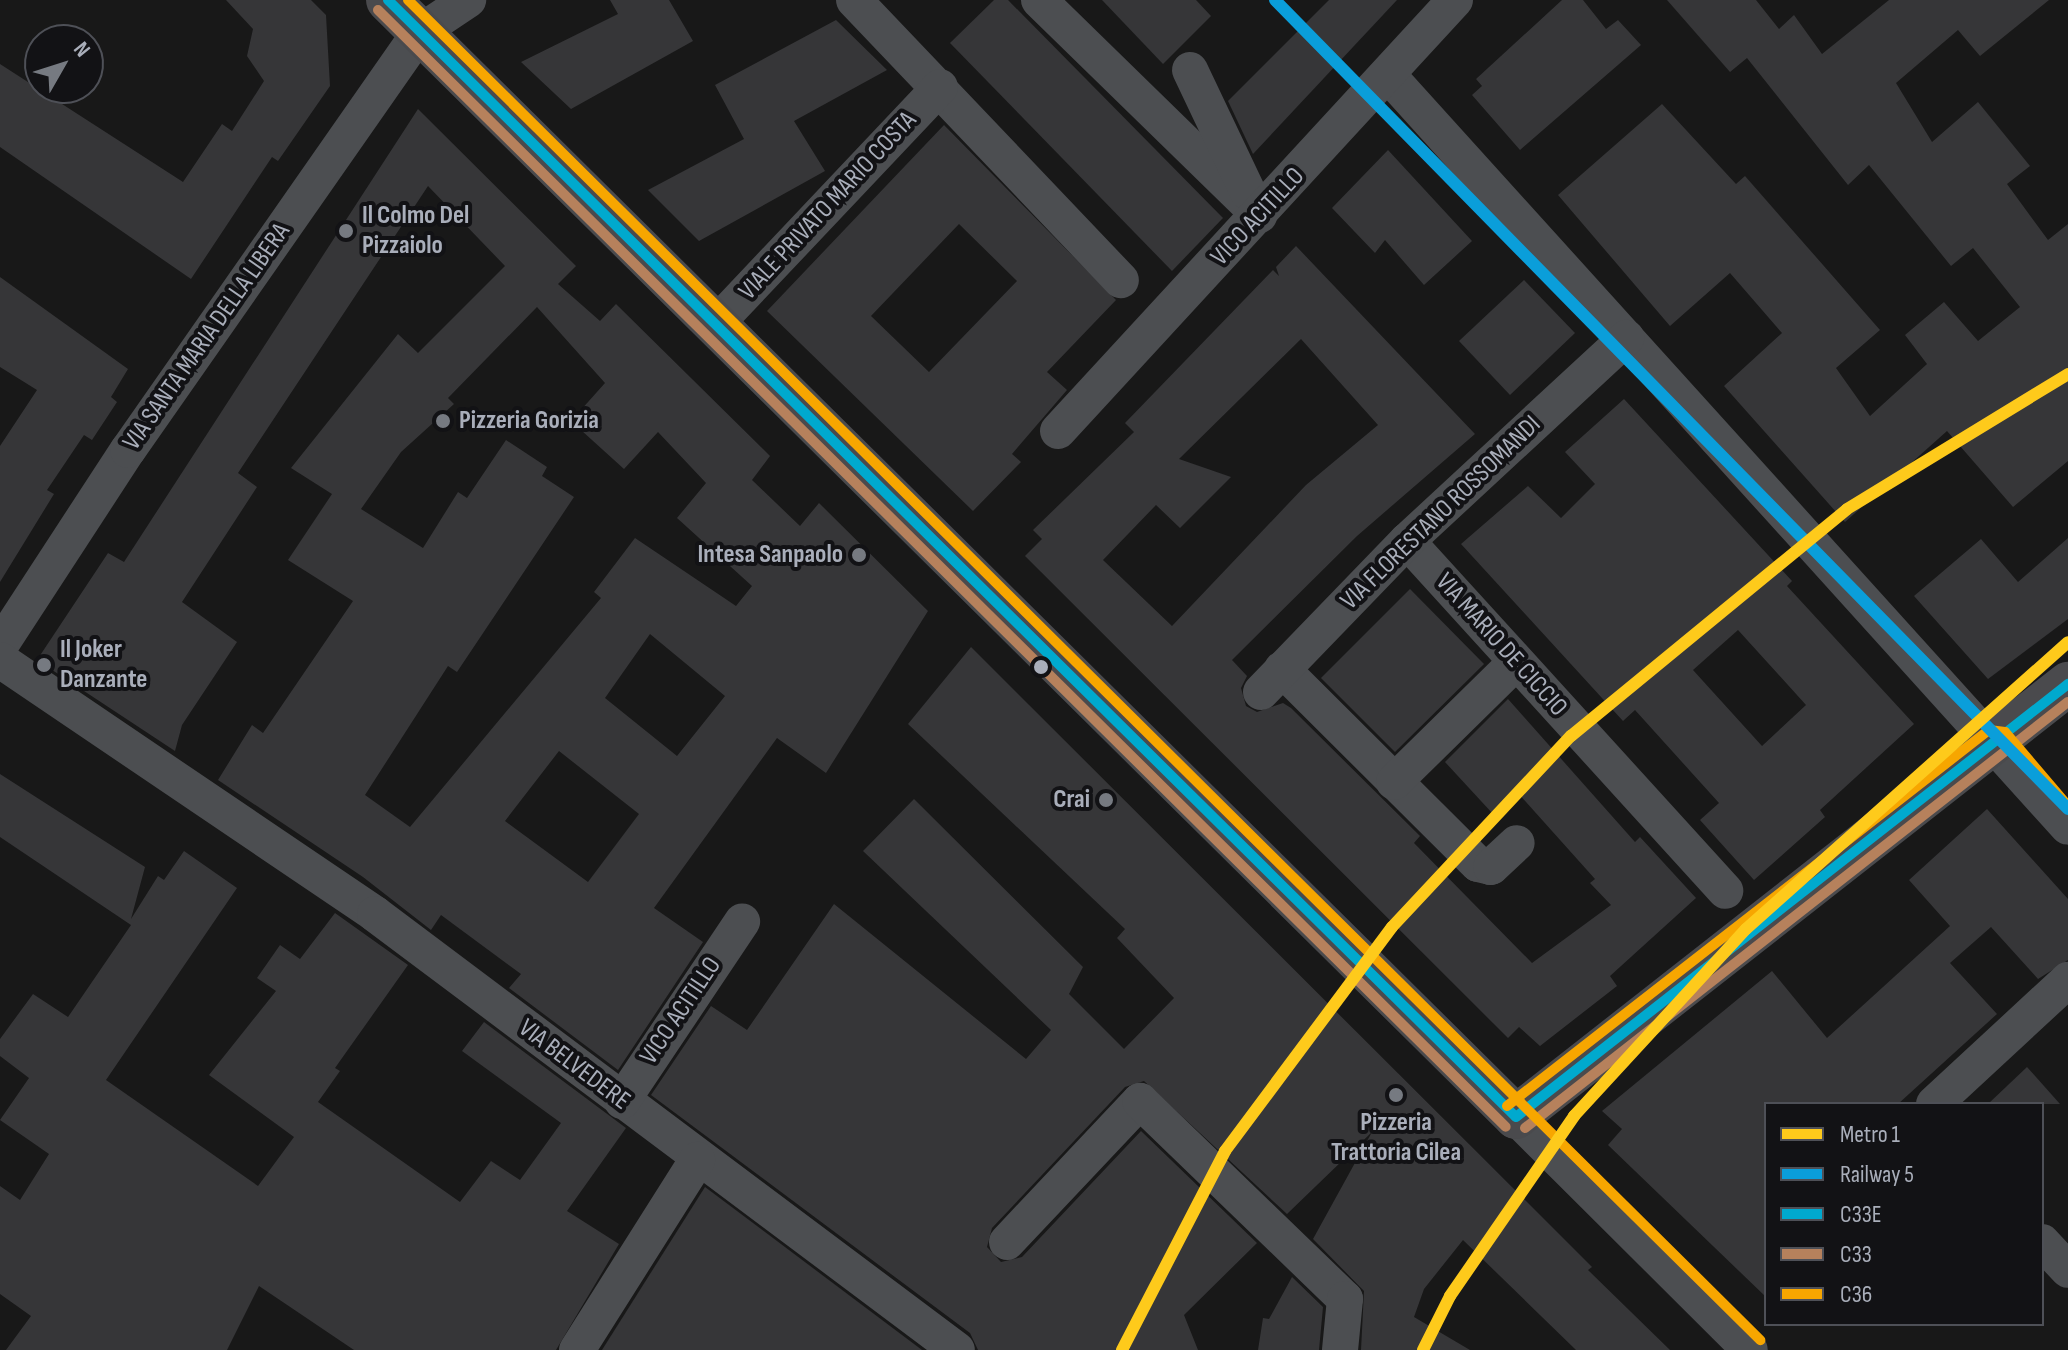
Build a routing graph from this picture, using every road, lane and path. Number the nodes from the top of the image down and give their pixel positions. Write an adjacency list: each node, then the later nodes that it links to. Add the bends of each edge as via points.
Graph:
1 (388, 0): 6 (main road)
2 (468, 0): 6 (street)
3 (854, 0): 9 (street)
4 (1039, 0): 10 (street)
5 (1455, 0): 8 (street, VICO ACITILLO)
6 (420, 32): 12 (main road); 16 (street, VIA SANTA MARIA DELLA LIBERA, via 128,450)
7 (1190, 70): 10 (street)
8 (1389, 76): 10 (street, VICO ACITILLO); 13 (street)
9 (940, 87): 11 (street); 12 (street, VIALE PRIVATO MARIO COSTA)
10 (1259, 215): 14 (street, VICO ACITILLO)
11 (1121, 280)
12 (716, 324): 29 (main road)
13 (1626, 338): 15 (street, VIA FLORESTANO ROSSOMANDI); 20 (street)
14 (1058, 431)
15 (1407, 541): 18 (street, VIA MARIO DE CICCIO); 21 (street, VIA FLORESTANO ROSSOMANDI, via 1271,680)
16 (0, 646)
17 (0, 660): 27 (street, VIA BELVEDERE, via 293,859)
18 (1516, 662): 21 (street); 24 (street, VIA MARIO DE CICCIO)
19 (2068, 684): 20 (main road)
20 (1995, 742): 22 (street); 29 (main road)
21 (1394, 782): 23 (street, via 1478,864 1491,867)
22 (2068, 827)
23 (1517, 843)
24 (1725, 891)
25 (742, 922): 27 (street, VICO ACITILLO)
26 (2068, 980): 28 (street)
27 (622, 1101): 30 (street, VIA BELVEDERE)
28 (1936, 1102)
29 (1516, 1117): 37 (street)
30 (697, 1160): 34 (street); 35 (street, VIA BELVEDERE)
31 (1007, 1242): 36 (street, via 1140,1101 1345,1299)
32 (2044, 1244): 33 (street)
33 (2068, 1270)
34 (577, 1350)
35 (957, 1350)
36 (1340, 1350)
37 (1750, 1350)

